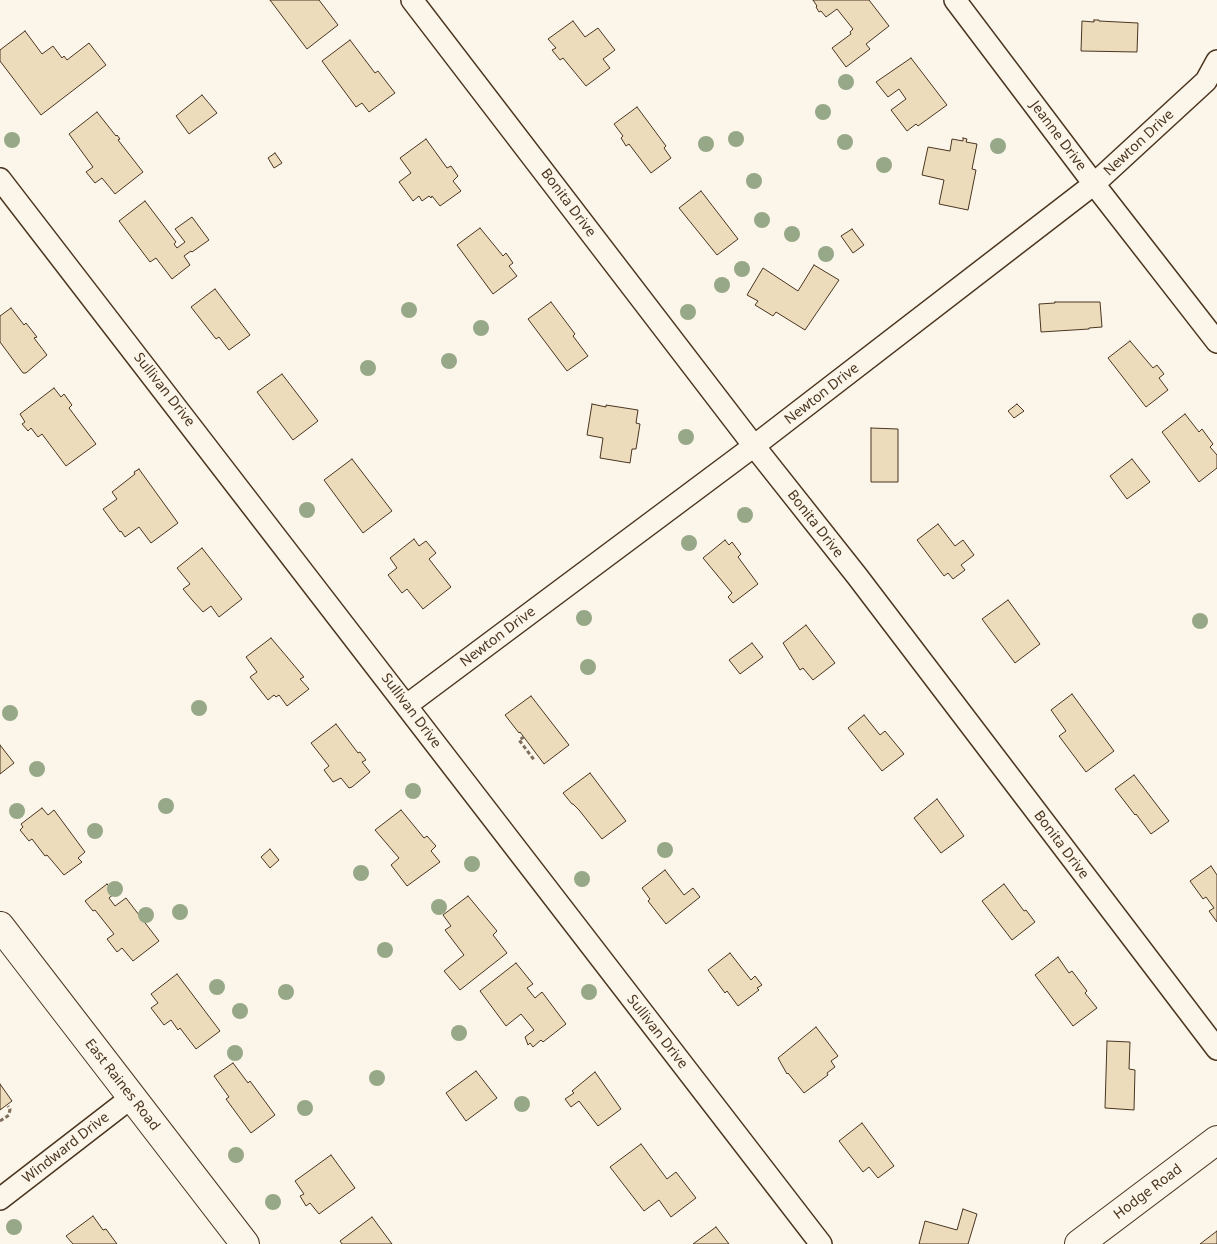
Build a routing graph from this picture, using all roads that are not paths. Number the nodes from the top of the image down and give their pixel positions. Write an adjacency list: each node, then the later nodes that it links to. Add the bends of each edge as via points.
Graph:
1 (412, 0): 7 (street, Bonita Drive)
2 (955, 0): 5 (street, Jeanne Drive)
3 (1217, 62): 5 (street, Newton Drive, via 1206,81)
4 (0, 179): 8 (street, Sullivan Drive)
5 (1094, 184): 6 (street, Jeanne Drive); 7 (street, Newton Drive)
6 (1217, 342)
7 (754, 446): 8 (street, Newton Drive); 10 (street, Bonita Drive, via 857,576)
8 (407, 705): 15 (street, Sullivan Drive)
9 (0, 926): 11 (main road, East Raines Road)
10 (1217, 1049)
11 (132, 1097): 13 (street, Windward Drive); 14 (main road, East Raines Road)
12 (1217, 1140): 16 (main road, Hodge Road)
13 (0, 1199)
14 (245, 1244)
15 (821, 1244)
16 (1079, 1244)

